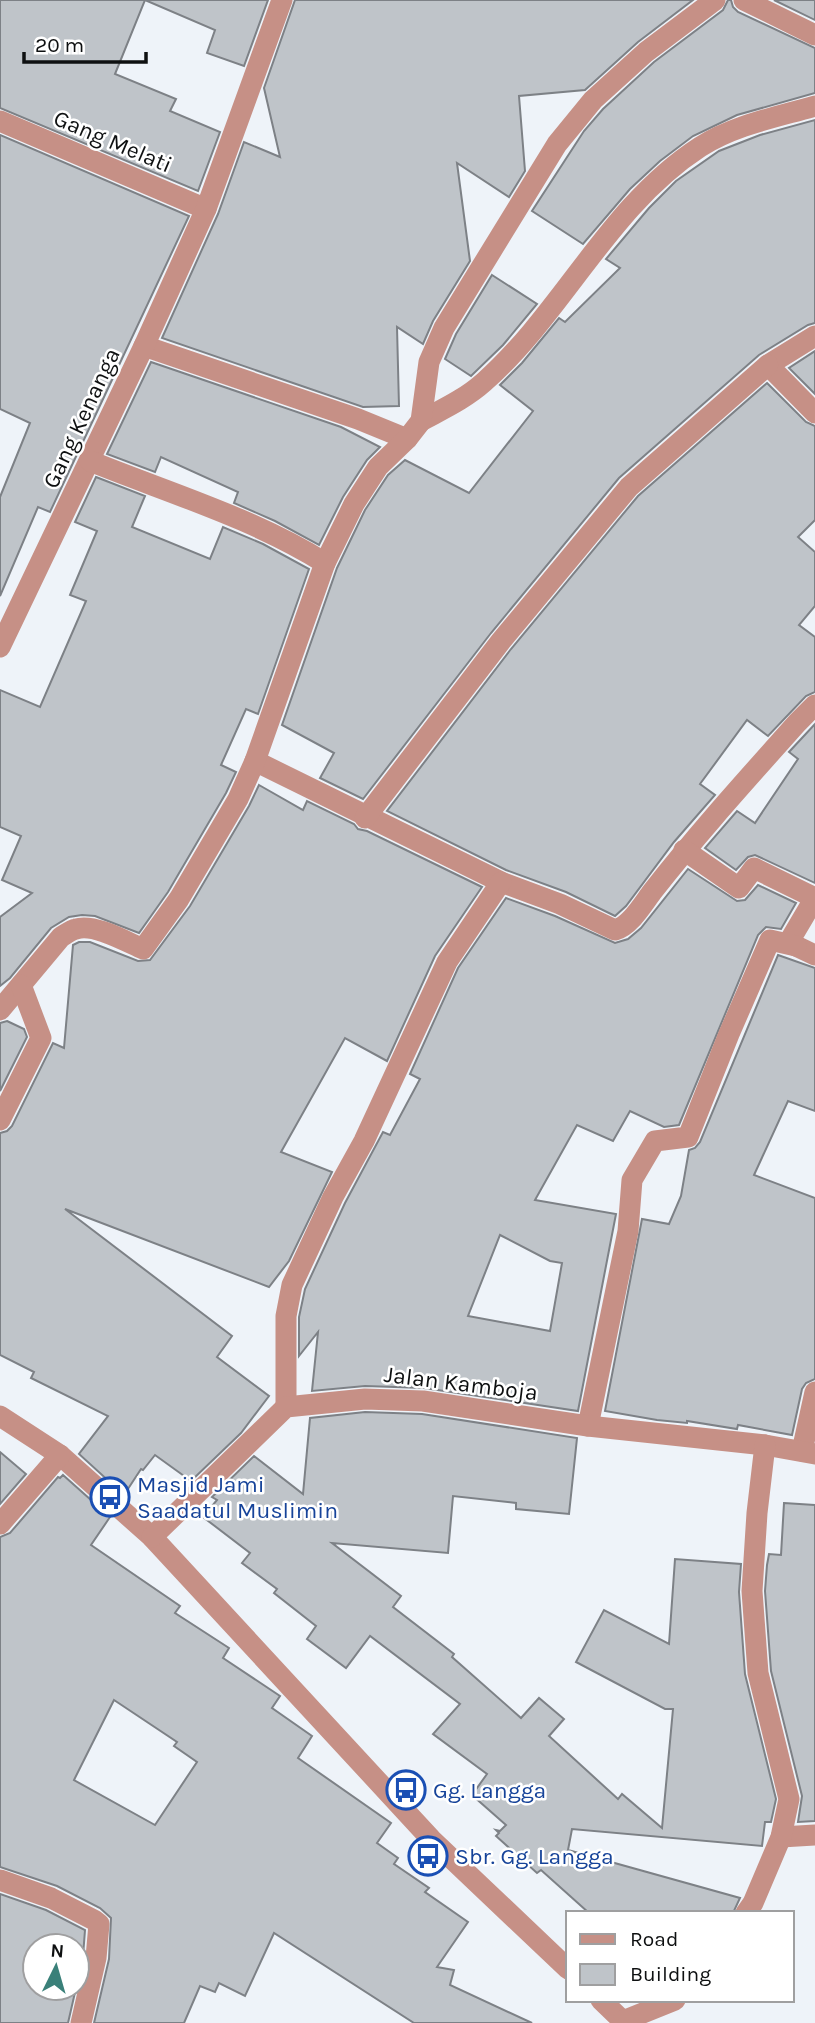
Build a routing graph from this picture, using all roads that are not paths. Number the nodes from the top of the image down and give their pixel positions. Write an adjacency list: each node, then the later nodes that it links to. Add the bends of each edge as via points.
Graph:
1 (282, 0): 7 (street, Gang Kenanga)
2 (715, 0): 12 (street, via 646,51 593,100 557,144 444,328 429,362)
3 (744, 0): 4 (street)
4 (815, 35)
5 (813, 109): 12 (street, via 741,128 702,146 674,166 624,215 502,365 464,398)
6 (0, 121): 7 (street, Gang Melati)
7 (206, 209): 9 (street, Gang Kenanga)
8 (815, 336): 10 (street)
9 (144, 346): 13 (street); 14 (street, Gang Kenanga)
10 (768, 365): 11 (street); 19 (street, via 628,487 501,641)
11 (815, 414)
12 (421, 421): 13 (street)
13 (407, 439): 15 (street, via 378,467)
14 (90, 461): 15 (street, via 262,528); 16 (street, Gang Kenanga)
15 (325, 563): 18 (street)
16 (0, 648)
17 (815, 705): 20 (street)
18 (254, 761): 19 (street); 24 (street, via 179,899 143,949 99,931 74,929 61,937)
19 (365, 818): 21 (street)
20 (684, 850): 21 (street, via 619,929); 22 (street, via 739,888 754,868)
21 (501, 882): 28 (street, via 447,962 365,1141 292,1285 286,1316)
22 (814, 899): 23 (street, via 790,940)
23 (805, 951): 30 (street, via 770,940 688,1138 655,1141 632,1180 628,1231)
24 (21, 985): 25 (street); 26 (street, via 41,1038)
25 (0, 1010)
26 (0, 1119)
27 (815, 1392): 32 (street)
28 (286, 1407): 30 (street, Jalan Kamboja, via 365,1399 423,1401); 35 (street)
29 (0, 1416): 33 (street)
30 (587, 1426): 31 (street, Jalan Kamboja)
31 (765, 1445): 32 (street, Jalan Kamboja); 37 (street, via 752,1591 758,1673 789,1799)
32 (808, 1452)
33 (60, 1455): 34 (street); 35 (street)
34 (0, 1524)
35 (152, 1538): 40 (street, via 431,1839)
36 (815, 1835): 37 (street)
37 (781, 1837): 39 (street)
38 (0, 1880): 44 (street, via 51,1898 99,1924)
39 (747, 1911)
40 (566, 1967)
41 (603, 2002): 43 (street)
42 (670, 2002): 43 (street)
43 (624, 2022)
44 (81, 2023)

